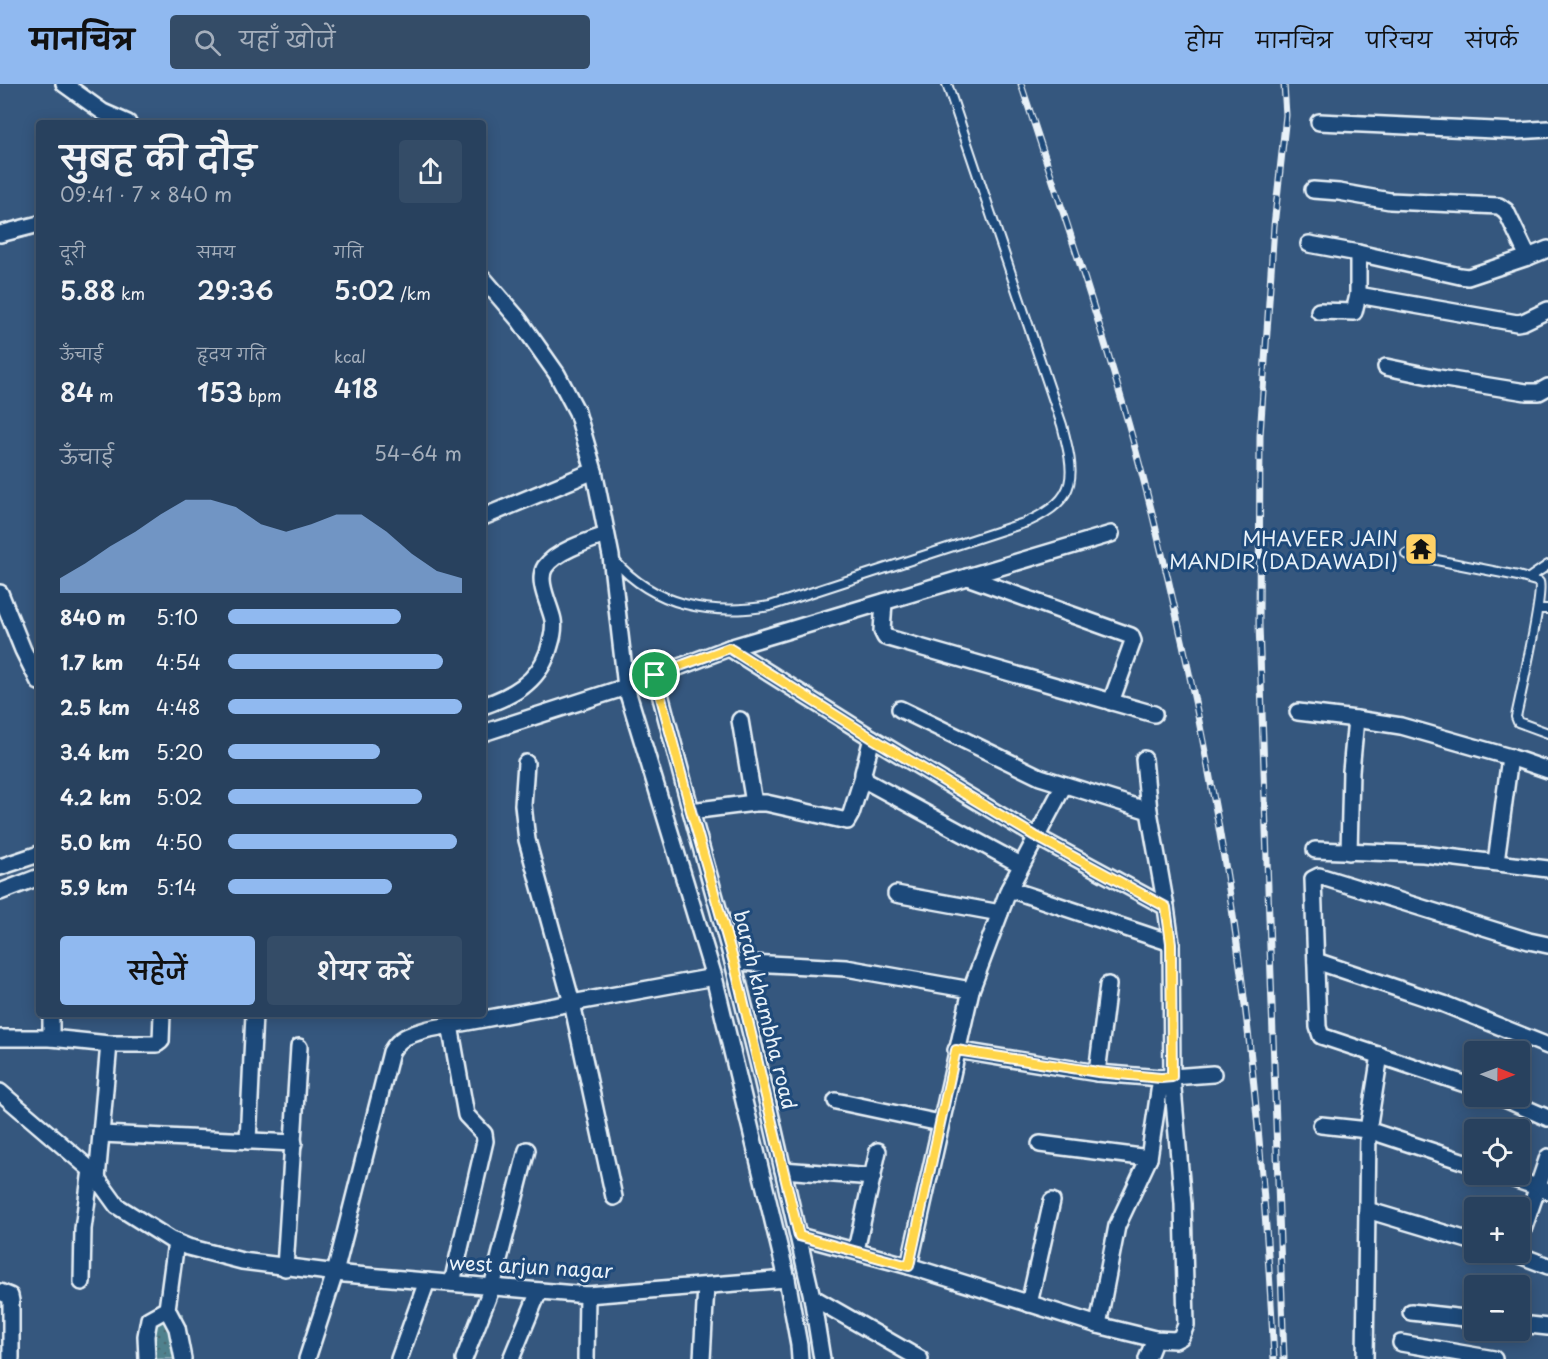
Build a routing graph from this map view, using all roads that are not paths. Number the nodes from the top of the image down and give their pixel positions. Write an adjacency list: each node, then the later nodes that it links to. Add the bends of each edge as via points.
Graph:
1 (64, 84): 3 (street)
2 (946, 84): 24 (lane, via 1064,434 1071,476 1059,502 1027,522 770,606 750,609 678,603 645,589)
3 (101, 118)
4 (1319, 122): 5 (street)
5 (1548, 129)
6 (1313, 190): 12 (street, via 1390,201 1499,206 1506,211)
7 (36, 225): 8 (street)
8 (0, 234)
9 (1309, 244): 11 (street)
10 (1548, 249): 12 (street)
11 (1358, 253): 12 (street, via 1468,277); 14 (street)
12 (1528, 257)
13 (486, 282): 19 (street, via 519,320 562,383 577,412)
14 (1358, 295): 15 (street, via 1516,322); 16 (street, via 1353,312)
15 (1548, 310)
16 (1319, 311)
17 (1386, 367): 18 (street, via 1526,392)
18 (1548, 387)
19 (594, 471): 20 (street); 22 (street)
20 (486, 516)
21 (1111, 534): 26 (street)
22 (606, 535): 24 (street); 37 (street, via 576,546 543,569 553,631 544,662 521,689)
23 (1406, 554): 27 (lane)
24 (610, 556): 35 (street)
25 (1548, 565): 27 (lane)
26 (967, 577): 29 (street); 36 (street, via 1131,636 1133,640)
27 (1529, 578): 30 (lane, via 1537,580 1541,587)
28 (0, 593): 34 (street)
29 (884, 602): 32 (street); 36 (street, via 885,637)
30 (1538, 609): 31 (lane); 44 (lane, via 1516,717 1522,725)
31 (1548, 609)
32 (729, 648): 33 (street); 45 (street)
33 (655, 675): 35 (street); 53 (street, barah khambha road)
34 (36, 676)
35 (626, 687): 43 (street); 73 (street)
36 (1111, 702): 40 (street)
37 (486, 705)
38 (900, 709): 51 (street)
39 (1298, 712): 41 (street)
40 (1154, 714)
41 (1356, 719): 46 (street, via 1401,726); 57 (street)
42 (740, 720): 52 (street)
43 (486, 732)
44 (1548, 733)
45 (872, 738): 50 (street); 55 (street)
46 (1510, 757): 49 (street); 59 (street)
47 (1144, 759): 54 (street)
48 (526, 763): 76 (street, via 523,805 527,840)
49 (1548, 770)
50 (863, 776): 52 (street, via 847,821); 60 (street)
51 (1064, 785): 54 (street); 55 (street)
52 (754, 803): 53 (street)
53 (691, 811): 72 (street, barah khambha road)
54 (1149, 811): 67 (street)
55 (1035, 836): 60 (street); 67 (street)
56 (1315, 850): 57 (street)
57 (1349, 852): 59 (street, via 1423,854)
58 (36, 855): 61 (street)
59 (1496, 862): 62 (street)
60 (1021, 865): 64 (street)
61 (0, 867)
62 (1548, 869)
63 (36, 878): 65 (street)
64 (1009, 889): 68 (street); 69 (street)
65 (0, 892)
66 (896, 894): 68 (street)
67 (1166, 907): 69 (street)
68 (1000, 913): 75 (street)
69 (1171, 943): 91 (street)
70 (1548, 945): 71 (street, via 1319,876 1314,879)
71 (1316, 961): 85 (street, via 1444,1004); 88 (street, via 1321,1036)
72 (733, 962): 75 (street, via 846,968); 109 (street, barah khambha road)
73 (714, 977): 76 (street); 126 (street)
74 (1108, 985): 89 (street)
75 (971, 990): 87 (street)
76 (572, 1003): 81 (street); 113 (street)
77 (51, 1017): 83 (street)
78 (162, 1017): 84 (street, via 161,1041 157,1044)
79 (254, 1017): 101 (street)
80 (427, 1021): 81 (street); 125 (street, via 398,1041 391,1052)
81 (450, 1025): 129 (street, via 466,1115 485,1140)
82 (0, 1038): 83 (street)
83 (51, 1038): 84 (street)
84 (109, 1044): 100 (street)
85 (1548, 1046)
86 (299, 1047): 102 (street)
87 (956, 1050): 89 (street); 97 (street)
88 (1380, 1055): 92 (street); 99 (street)
89 (1098, 1072): 91 (street)
90 (1213, 1074): 91 (street)
91 (1166, 1077): 107 (street); 143 (street, via 1183,1204 1185,1325 1181,1337 1175,1340)
92 (1464, 1083)
93 (3, 1095): 110 (street, west arjun nagar)
94 (836, 1101): 97 (street)
95 (1523, 1107): 96 (street)
96 (1548, 1118)
97 (940, 1123): 122 (street)
98 (1321, 1125): 99 (street)
99 (1368, 1130): 108 (street); 115 (street)
100 (100, 1134): 101 (street); 110 (street)
101 (248, 1141): 102 (street)
102 (294, 1143): 124 (street)
103 (1040, 1144): 107 (street)
104 (528, 1150): 131 (street)
105 (878, 1151): 111 (street)
106 (1548, 1157): 112 (street)
107 (1149, 1158): 140 (street, via 1117,1226)
108 (1464, 1162)
109 (783, 1170): 111 (street); 117 (street, barah khambha road)
110 (94, 1175): 119 (street, west arjun nagar, via 117,1206); 128 (street, via 83,1229)
111 (873, 1177): 120 (street)
112 (1543, 1190): 116 (street)
113 (614, 1197)
114 (1052, 1201): 136 (street)
115 (1367, 1210): 118 (street); 158 (street)
116 (1530, 1217)
117 (799, 1236): 120 (street); 135 (street, barah khambha road)
118 (1464, 1239)
119 (182, 1244): 124 (street, west arjun nagar); 137 (street)
120 (856, 1250): 122 (street)
121 (1530, 1257): 123 (street)
122 (909, 1266): 136 (street)
123 (1548, 1266)
124 (285, 1268): 125 (street, west arjun nagar)
125 (340, 1274): 127 (street, west arjun nagar); 148 (street)
126 (787, 1279): 130 (street, west arjun nagar); 154 (street)
127 (427, 1281): 129 (street, west arjun nagar); 149 (street)
128 (82, 1282)
129 (452, 1283): 131 (street, west arjun nagar)
130 (706, 1286): 134 (street, west arjun nagar); 153 (street)
131 (492, 1287): 132 (street, west arjun nagar); 150 (street)
132 (538, 1290): 134 (street, west arjun nagar); 151 (street)
133 (0, 1292): 145 (street, via 10,1296 11,1301)
134 (587, 1295): 152 (street)
135 (813, 1297): 155 (street, barah khambha road); 156 (street)
136 (1029, 1304): 140 (street)
137 (167, 1309): 146 (street, via 149,1318); 147 (street, via 180,1335)
138 (1411, 1312): 139 (street)
139 (1464, 1318)
140 (1098, 1325): 143 (street)
141 (1530, 1325): 142 (street)
142 (1548, 1327)
143 (1155, 1339): 157 (street)
144 (1401, 1343): 159 (street)
145 (11, 1359)
146 (147, 1359)
147 (183, 1359)
148 (307, 1359)
149 (399, 1359)
150 (464, 1359)
151 (512, 1359)
152 (586, 1359)
153 (702, 1359)
154 (800, 1359)
155 (822, 1359)
156 (920, 1359)
157 (1147, 1359)
158 (1365, 1359)
159 (1494, 1359)

